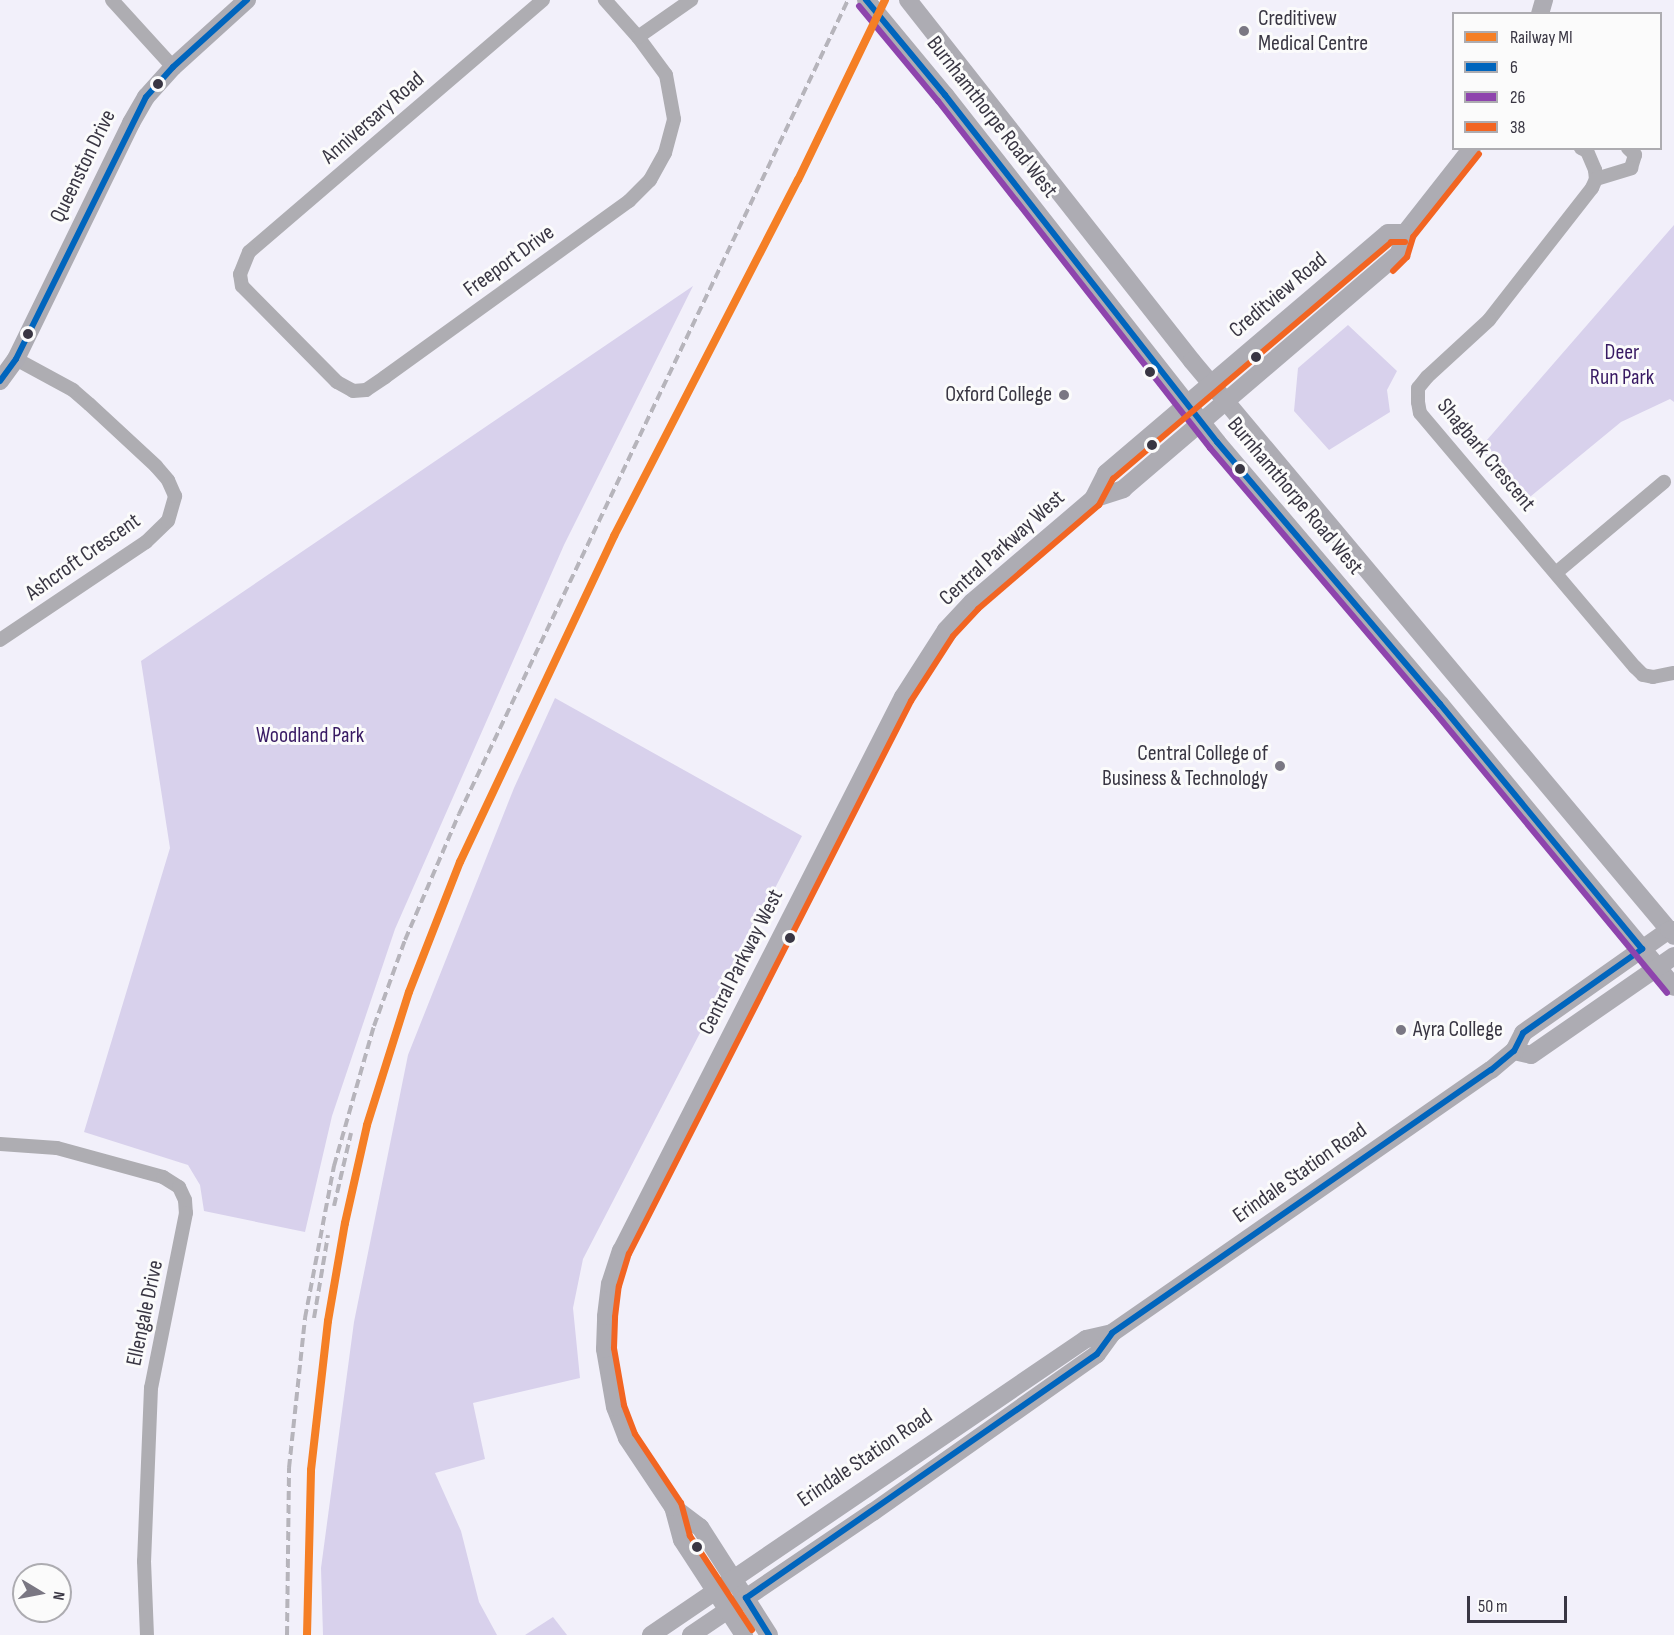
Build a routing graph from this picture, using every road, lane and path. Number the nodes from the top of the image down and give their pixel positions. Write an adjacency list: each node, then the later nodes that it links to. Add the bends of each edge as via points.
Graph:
1 (112, 0): 9 (street)
2 (247, 0): 9 (street, Queenston Drive)
3 (543, 0): 15 (street, Anniversary Road, via 249,252)
4 (605, 0): 8 (street, Freeport Drive)
5 (691, 0): 8 (street)
6 (866, 0): 20 (street, Burnhamthorpe Road West)
7 (908, 0): 18 (street, Burnhamthorpe Road West)
8 (638, 37): 15 (street, Freeport Drive, via 666,75 673,103 670,139 650,180 629,201 366,390 353,391 337,382 242,286)
9 (173, 67): 16 (street, Queenston Drive, via 146,97 130,123)
10 (1470, 150): 14 (street, Creditview Road)
11 (1584, 150): 13 (street)
12 (1630, 150): 13 (street, via 1635,155 1631,168)
13 (1596, 179): 24 (street, Shagbark Crescent, via 1489,320 1426,377 1417,394 1420,413)
14 (1405, 232): 18 (street, Creditview Road, via 1388,233); 19 (street, Creditview Road, via 1399,253)
15 (240, 274)
16 (16, 359): 17 (street, Queenston Drive); 25 (street, Ashcroft Crescent, via 73,390 156,466 175,496 168,521 146,542)
17 (0, 381)
18 (1211, 384): 19 (street, Burnhamthorpe Road West); 20 (street, Creditview Road)
19 (1226, 402): 21 (street, Creditview Road); 27 (street, Burnhamthorpe Road West)
20 (1187, 404): 21 (street, Burnhamthorpe Road West); 23 (street, Central Parkway West, via 1106,473)
21 (1202, 422): 23 (street, Central Parkway West, via 1123,489); 28 (street, Burnhamthorpe Road West)
22 (1664, 482): 24 (street)
23 (1093, 499): 35 (street, Central Parkway West, via 972,602 923,662 621,1251 610,1284 606,1316 609,1380 627,1438)
24 (1557, 572): 26 (street, Shagbark Crescent, via 1643,675)
25 (0, 640)
26 (1674, 673)
27 (1672, 932): 28 (street, Erindale Station Road)
28 (1642, 949): 30 (street, Burnhamthorpe Road West); 32 (street, Erindale Station Road, via 1523,1033)
29 (1674, 956): 30 (street, Erindale Station Road)
30 (1658, 968): 31 (street, Burnhamthorpe Road West); 32 (street, Erindale Station Road, via 1532,1055)
31 (1674, 987)
32 (1514, 1051): 34 (street, Erindale Station Road)
33 (0, 1144): 40 (street, Ellengale Drive, via 57,1148 163,1177 179,1187 185,1200 186,1213 151,1388 144,1561)
34 (1112, 1333): 36 (street, Erindale Station Road, via 1086,1339); 38 (street, Erindale Station Road, via 1096,1354)
35 (673, 1508): 36 (street, Central Parkway West, via 700,1527); 37 (street, Central Parkway West, via 682,1540)
36 (733, 1577): 37 (street, Erindale Station Road); 38 (street, Central Parkway West)
37 (715, 1589): 39 (street, Central Parkway West); 41 (street, Erindale Station Road)
38 (746, 1598): 39 (street, Erindale Station Road); 44 (street, Central Parkway West)
39 (728, 1610): 42 (street, Erindale Station Road); 43 (street, Central Parkway West)
40 (147, 1635)
41 (651, 1635)
42 (691, 1635)
43 (744, 1635)
44 (769, 1635)

